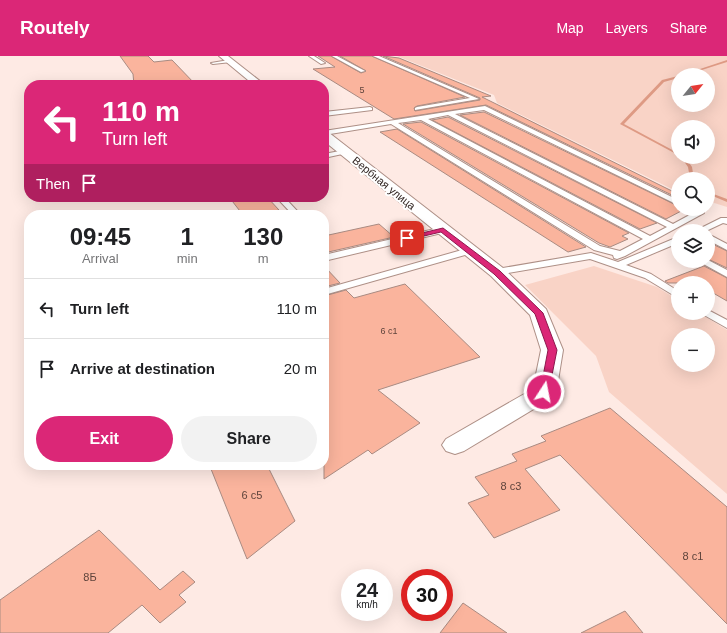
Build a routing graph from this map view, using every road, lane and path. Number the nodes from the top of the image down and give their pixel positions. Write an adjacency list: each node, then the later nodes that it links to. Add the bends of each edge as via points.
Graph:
1 (311, 56): 6 (lane)
2 (334, 56): 7 (lane)
3 (375, 56): 10 (lane, via 476,98)
4 (226, 58): 5 (lane); 8 (street)
5 (213, 63)
6 (323, 63)
7 (363, 71)
8 (254, 80)
9 (370, 109): 11 (lane)
10 (417, 109)
11 (329, 113)
12 (450, 114): 13 (lane); 19 (lane, via 485,108); 26 (lane)
13 (422, 118): 14 (lane); 29 (lane)
14 (393, 123): 15 (lane); 34 (lane, via 597,248)
15 (329, 133)
16 (329, 138): 17 (street, Вербная улица)
17 (345, 152): 18 (lane); 28 (street, Вербная улица)
18 (329, 155)
19 (671, 200)
20 (285, 202): 21 (lane)
21 (292, 210)
22 (694, 216): 24 (lane)
23 (727, 222): 25 (lane, via 724,220)
24 (679, 224)
25 (715, 224)
26 (671, 226)
27 (671, 228): 29 (lane)
28 (443, 230): 33 (street, Вербная улица); 35 (lane)
29 (650, 239): 34 (lane)
30 (715, 241): 32 (lane)
31 (671, 245): 37 (lane)
32 (727, 247)
33 (469, 251): 39 (street, Вербная улица); 41 (lane)
34 (622, 254): 36 (lane)
35 (329, 257)
36 (606, 262): 37 (lane); 39 (lane, via 590,256)
37 (617, 266): 42 (lane, via 648,276)
38 (715, 268): 40 (lane)
39 (497, 272): 45 (street, Вербная улица, via 538,313 552,350 544,392)
40 (727, 274)
41 (329, 291)
42 (671, 291)
43 (715, 317): 44 (lane)
44 (727, 325)
45 (455, 444)

